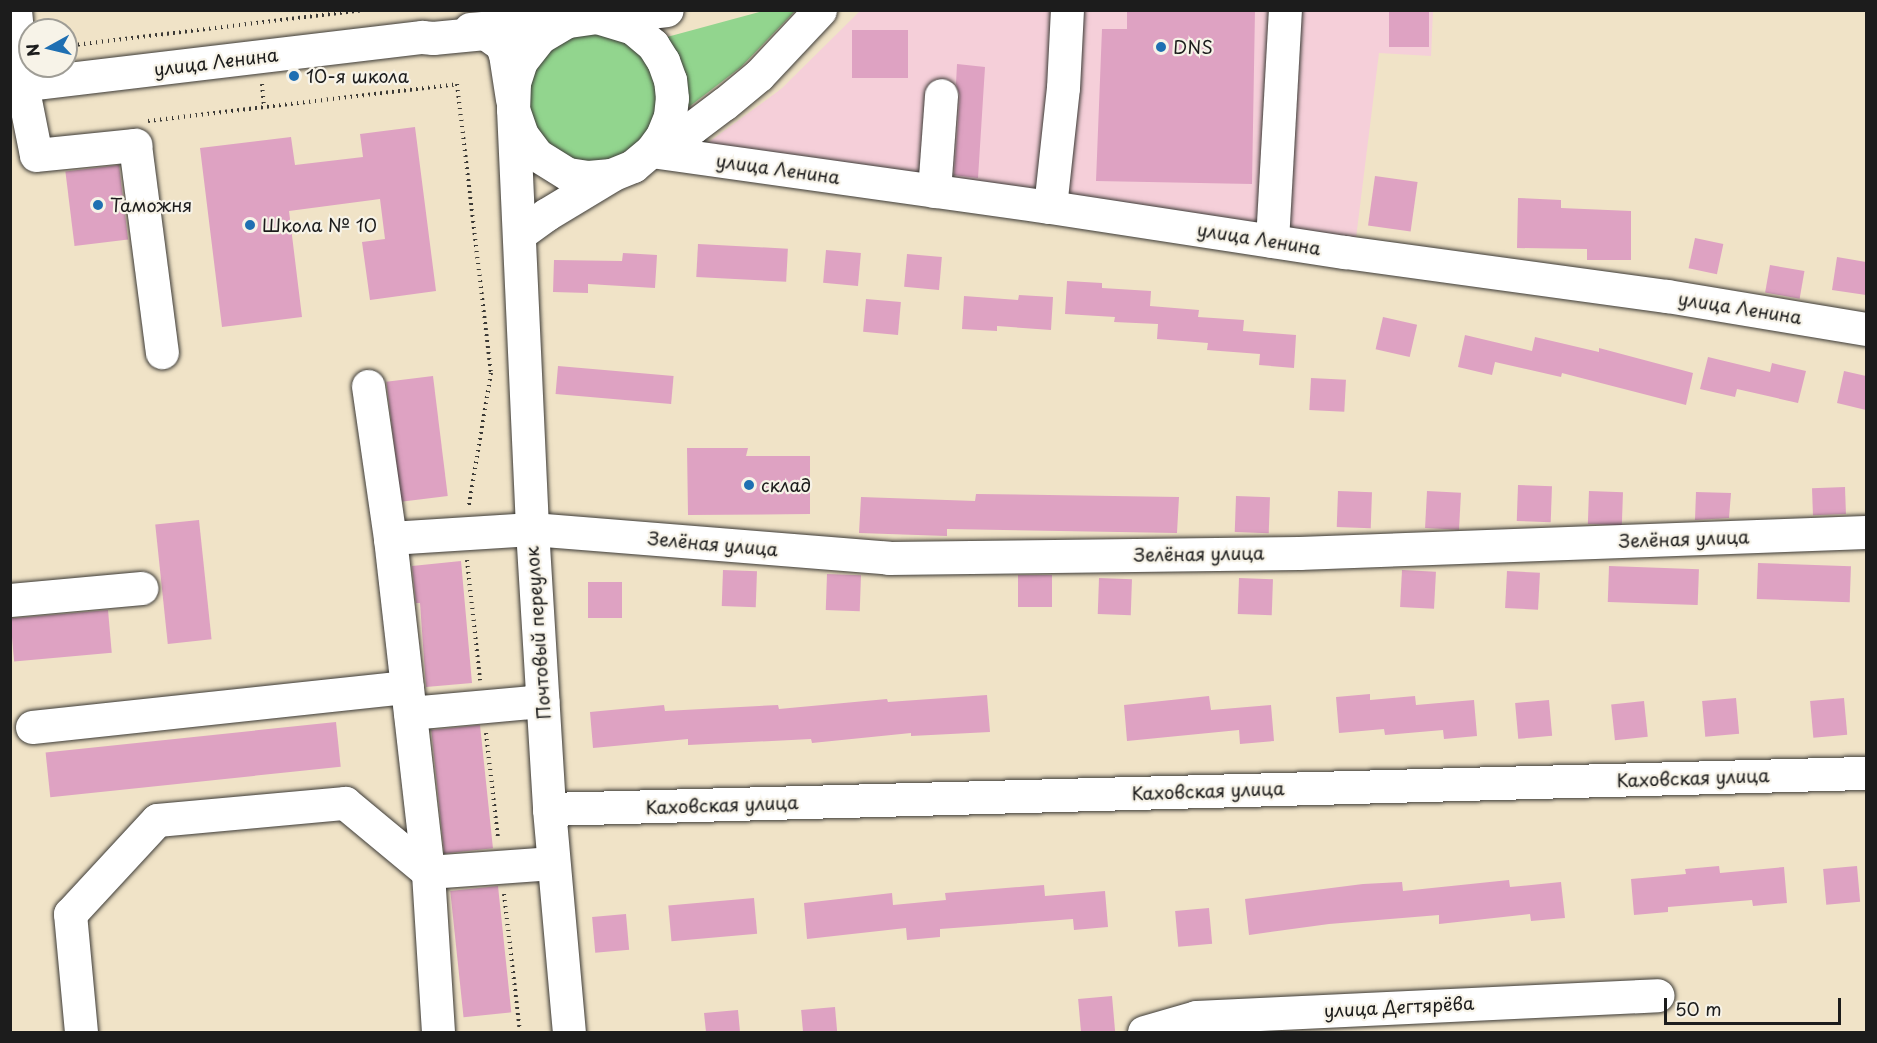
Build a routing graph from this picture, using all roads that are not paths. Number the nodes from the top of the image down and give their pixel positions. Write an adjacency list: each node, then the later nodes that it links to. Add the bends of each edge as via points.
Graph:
1 (15, 10): 8 (street)
2 (667, 10): 6 (street, улица Ленина)
3 (820, 10): 11 (street, via 759,75 693,127)
4 (1067, 10): 14 (street)
5 (1285, 10): 16 (street)
6 (582, 20): 7 (street, улица Ленина); 10 (street, via 540,37 521,61 514,83); 11 (street, via 633,28 653,45 663,61 670,80 670,116)
7 (428, 26): 8 (street, улица Ленина); 10 (street, улица Ленина, via 433,38 485,33 501,44)
8 (16, 85): 18 (street, via 36,155 135,145)
9 (941, 95): 13 (street)
10 (513, 109): 12 (street, via 522,135 551,166 568,174); 15 (street, Почтовый переулок)
11 (651, 151): 12 (street, via 633,166); 13 (street, улица Ленина)
12 (611, 175): 15 (street)
13 (934, 191): 14 (street, улица Ленина)
14 (1050, 207): 16 (street, улица Ленина)
15 (521, 233): 20 (street, Почтовый переулок)
16 (1272, 241): 17 (street, улица Ленина, via 1667,296)
17 (1866, 329)
18 (162, 352)
19 (368, 386): 22 (street)
20 (532, 529): 21 (street, Зелёная улица, via 889,558 1299,553); 22 (street, Зелёная улица); 26 (street, Почтовый переулок)
21 (1866, 532)
22 (390, 538): 25 (street)
23 (141, 588): 24 (street)
24 (10, 600)
25 (408, 700): 26 (street); 27 (street); 31 (street)
26 (542, 701): 29 (street, Почтовый переулок)
27 (32, 727)
28 (1866, 773): 29 (street, Каховская улица)
29 (549, 809): 30 (street, Почтовый переулок)
30 (553, 862): 31 (street); 35 (street, Почтовый переулок)
31 (428, 872): 33 (street, via 345,803 157,820 70,914); 34 (street)
32 (1657, 995): 36 (street, улица Дегтярёва, via 1196,1017)
33 (81, 1032)
34 (438, 1032)
35 (569, 1032)
36 (1144, 1032)

